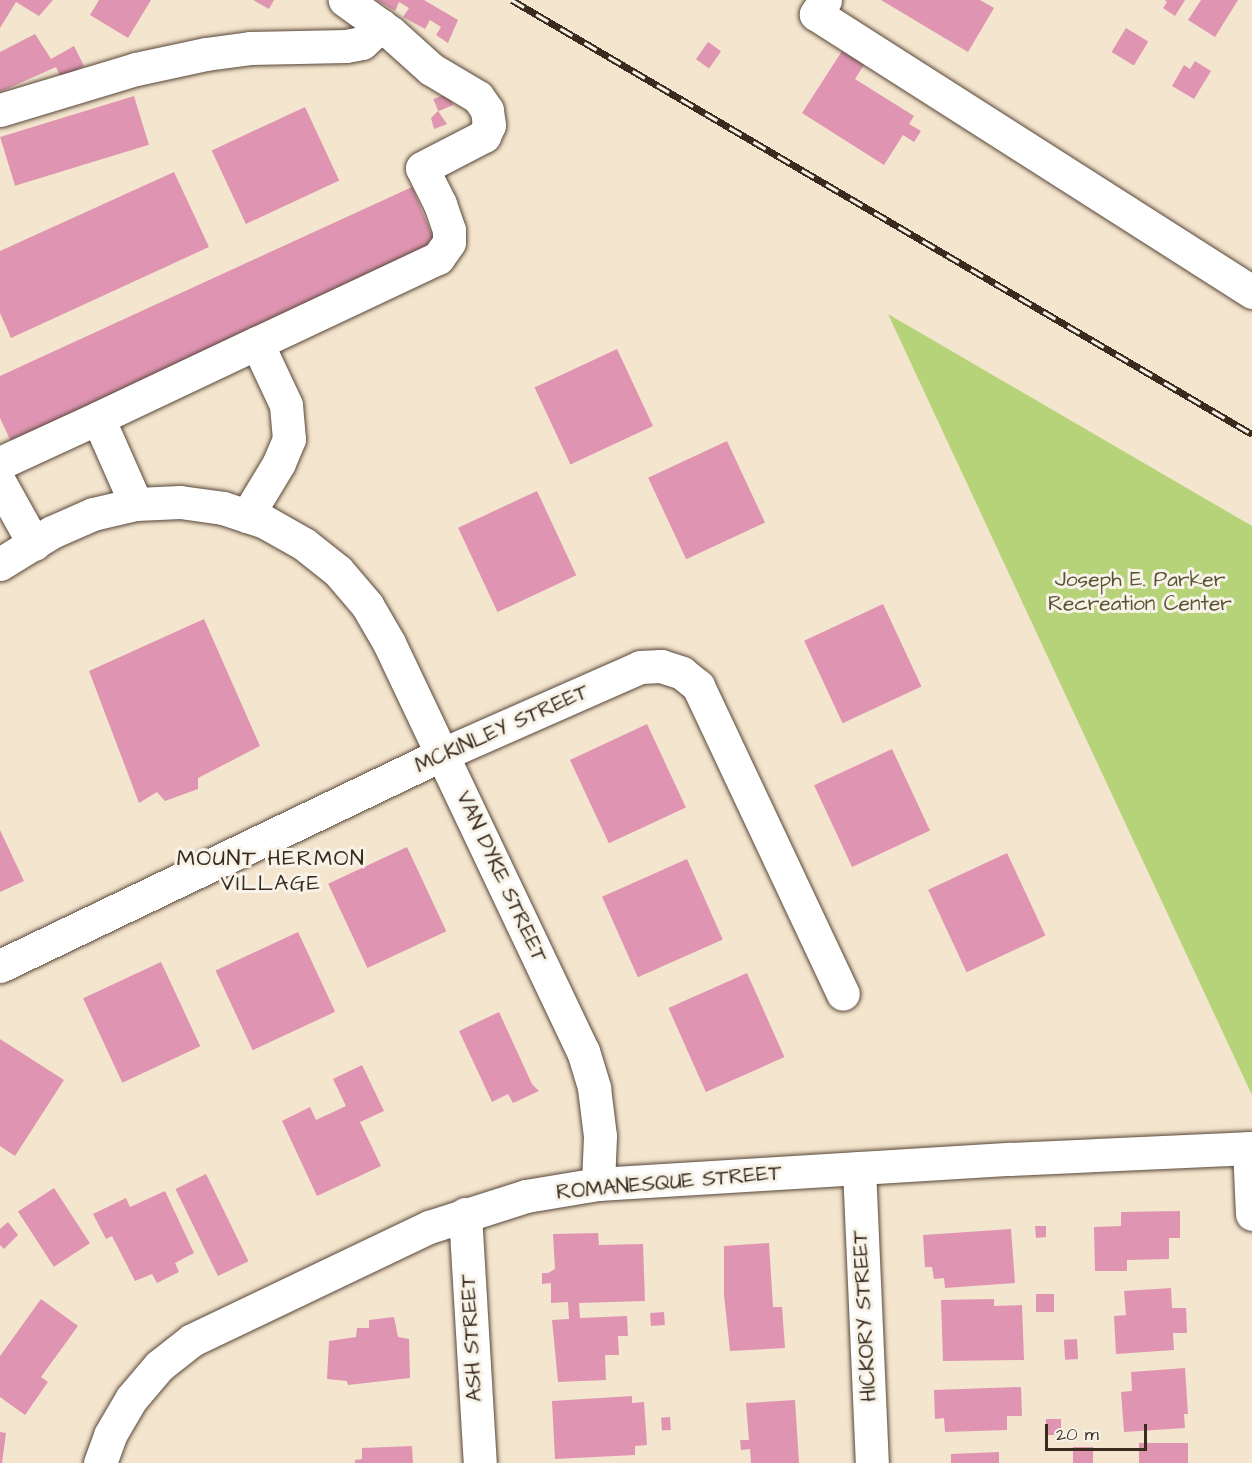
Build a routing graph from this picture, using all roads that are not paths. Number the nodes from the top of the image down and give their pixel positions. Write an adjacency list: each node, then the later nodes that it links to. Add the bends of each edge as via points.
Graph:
1 (345, 0): 3 (street)
2 (821, 7): 5 (street)
3 (381, 25): 4 (street, via 362,43 206,54 136,69); 6 (street, via 431,69 478,97 487,110 489,125 484,136 422,168 449,231 446,250 431,262)
4 (0, 110)
5 (1252, 292)
6 (257, 343): 7 (street); 11 (street, via 286,405 289,439)
7 (98, 418): 8 (street); 10 (street)
8 (0, 463)
9 (0, 483): 12 (street)
10 (136, 504): 11 (street, VAN DYKE STREET, via 180,502); 12 (street, VAN DYKE STREET, via 93,514)
11 (247, 516): 13 (street, VAN DYKE STREET, via 304,543 367,604)
12 (20, 552)
13 (443, 754): 14 (street, MCKINLEY STREET); 15 (street, MCKINLEY STREET, via 640,666 662,666 682,673 698,686); 18 (street, VAN DYKE STREET, via 583,1051 594,1088 600,1136)
14 (0, 966)
15 (843, 994)
16 (1250, 1148): 17 (street, ROMANESQUE STREET); 20 (street)
17 (858, 1168): 18 (street, ROMANESQUE STREET); 23 (street, HICKORY STREET)
18 (598, 1184): 19 (street, ROMANESQUE STREET, via 526,1196)
19 (465, 1214): 21 (street, ROMANESQUE STREET, via 429,1227 192,1340 159,1366 131,1399 110,1435); 22 (street, ASH STREET)
20 (1252, 1214)
21 (102, 1459)
22 (480, 1463)
23 (872, 1463)

